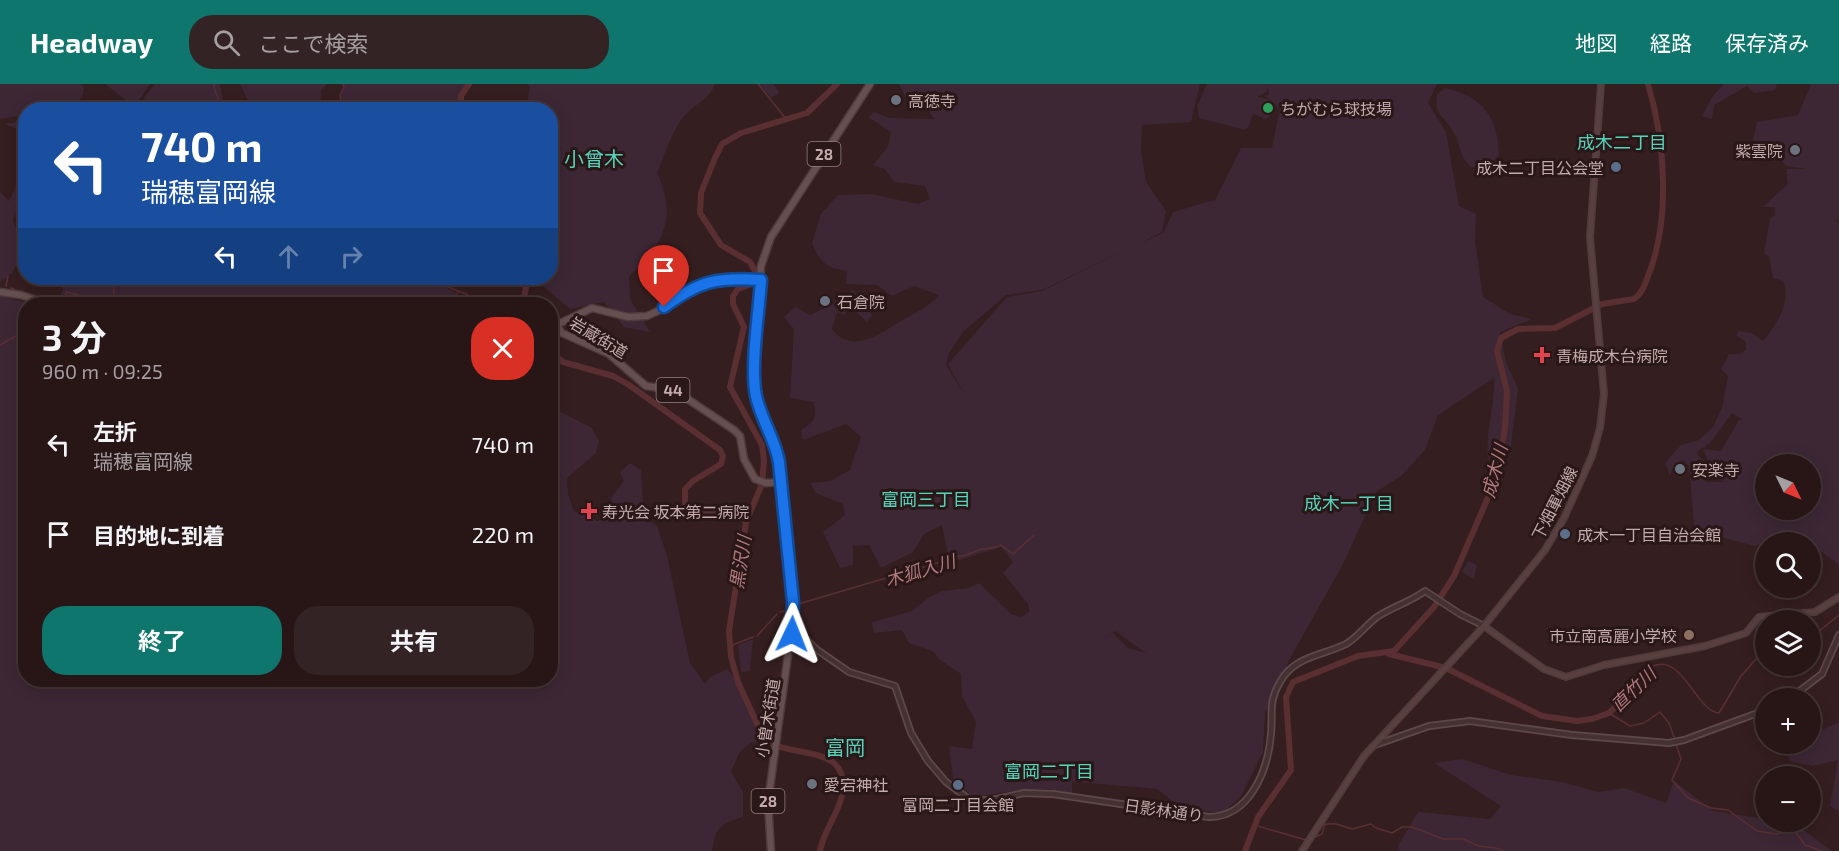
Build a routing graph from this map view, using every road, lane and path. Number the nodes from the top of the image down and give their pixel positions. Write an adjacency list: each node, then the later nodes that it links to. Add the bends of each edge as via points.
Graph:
1 (870, 84): 3 (main road, 小曽木街道 / 28, via 771,237)
2 (1601, 84): 10 (main road, 下畑軍畑線, via 1590,216 1604,394 1600,428 1592,456 1551,541)
3 (759, 280): 6 (main road, 44, via 721,279 700,284 644,317 624,317 592,308); 8 (main road, 小曽木街道 / 28, via 755,390 776,448)
4 (0, 292): 5 (main road)
5 (28, 297)
6 (558, 325)
7 (558, 330): 8 (main road, 岩蔵街道 / 44, via 609,354 646,386 674,390 737,432 745,462 755,479)
8 (781, 482): 11 (main road, 小曽木街道 / 28)
9 (1839, 597): 10 (main road, via 1810,613 1759,617 1746,633 1705,646 1604,665 1566,677 1544,669)
10 (1484, 626): 11 (street, 日影林通り, via 1423,592 1378,616 1348,643 1289,669 1271,700 1271,738 1256,786 1233,812 1215,817 1053,794 1024,793 970,800 946,782 928,761 911,733 895,686 852,674 816,650); 15 (main road, 下畑軍畑線)
11 (793, 627): 16 (main road, 小曽木街道 / 28, via 768,802)
12 (1839, 635): 13 (street, via 1822,674)
13 (1804, 688)
14 (1755, 714): 15 (street, via 1669,743 1470,721 1430,726)
15 (1373, 745): 17 (main road, 下畑軍畑線)
16 (771, 851)
17 (1302, 851)

